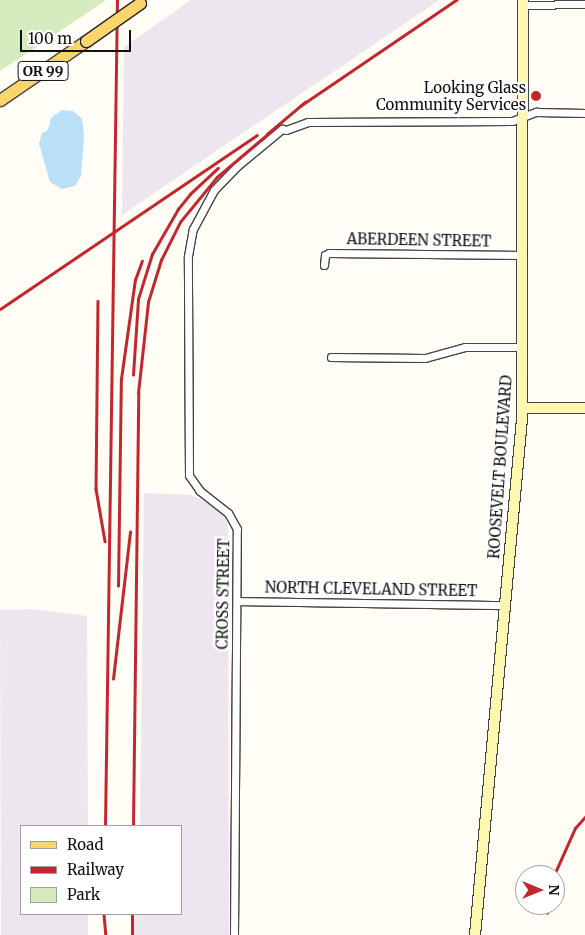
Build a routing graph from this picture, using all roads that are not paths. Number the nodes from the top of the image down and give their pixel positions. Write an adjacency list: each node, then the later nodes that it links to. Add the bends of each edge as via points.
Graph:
1 (142, 2): 4 (main road, OR 99, bridge)
2 (523, 2): 3 (street); 6 (main road, ROOSEVELT BOULEVARD)
3 (585, 4)
4 (0, 100)
5 (585, 113): 6 (street, via 536,112)
6 (524, 116): 7 (main road, ROOSEVELT BOULEVARD); 13 (street, CROSS STREET, via 512,121 308,122 282,129 214,190 193,229 188,256 189,475 200,491 228,513 237,529)
7 (523, 255): 8 (street, ABERDEEN STREET, via 329,253 325,256); 9 (main road, ROOSEVELT BOULEVARD)
8 (324, 265)
9 (522, 347): 10 (street, via 465,346 425,358); 11 (main road, ROOSEVELT BOULEVARD)
10 (331, 358)
11 (522, 408): 12 (main road); 14 (main road, ROOSEVELT BOULEVARD)
12 (585, 408)
13 (237, 601): 14 (street, NORTH CLEVELAND STREET); 15 (street, CROSS STREET)
14 (505, 605): 16 (main road, ROOSEVELT BOULEVARD)
15 (234, 935)
16 (475, 935)

